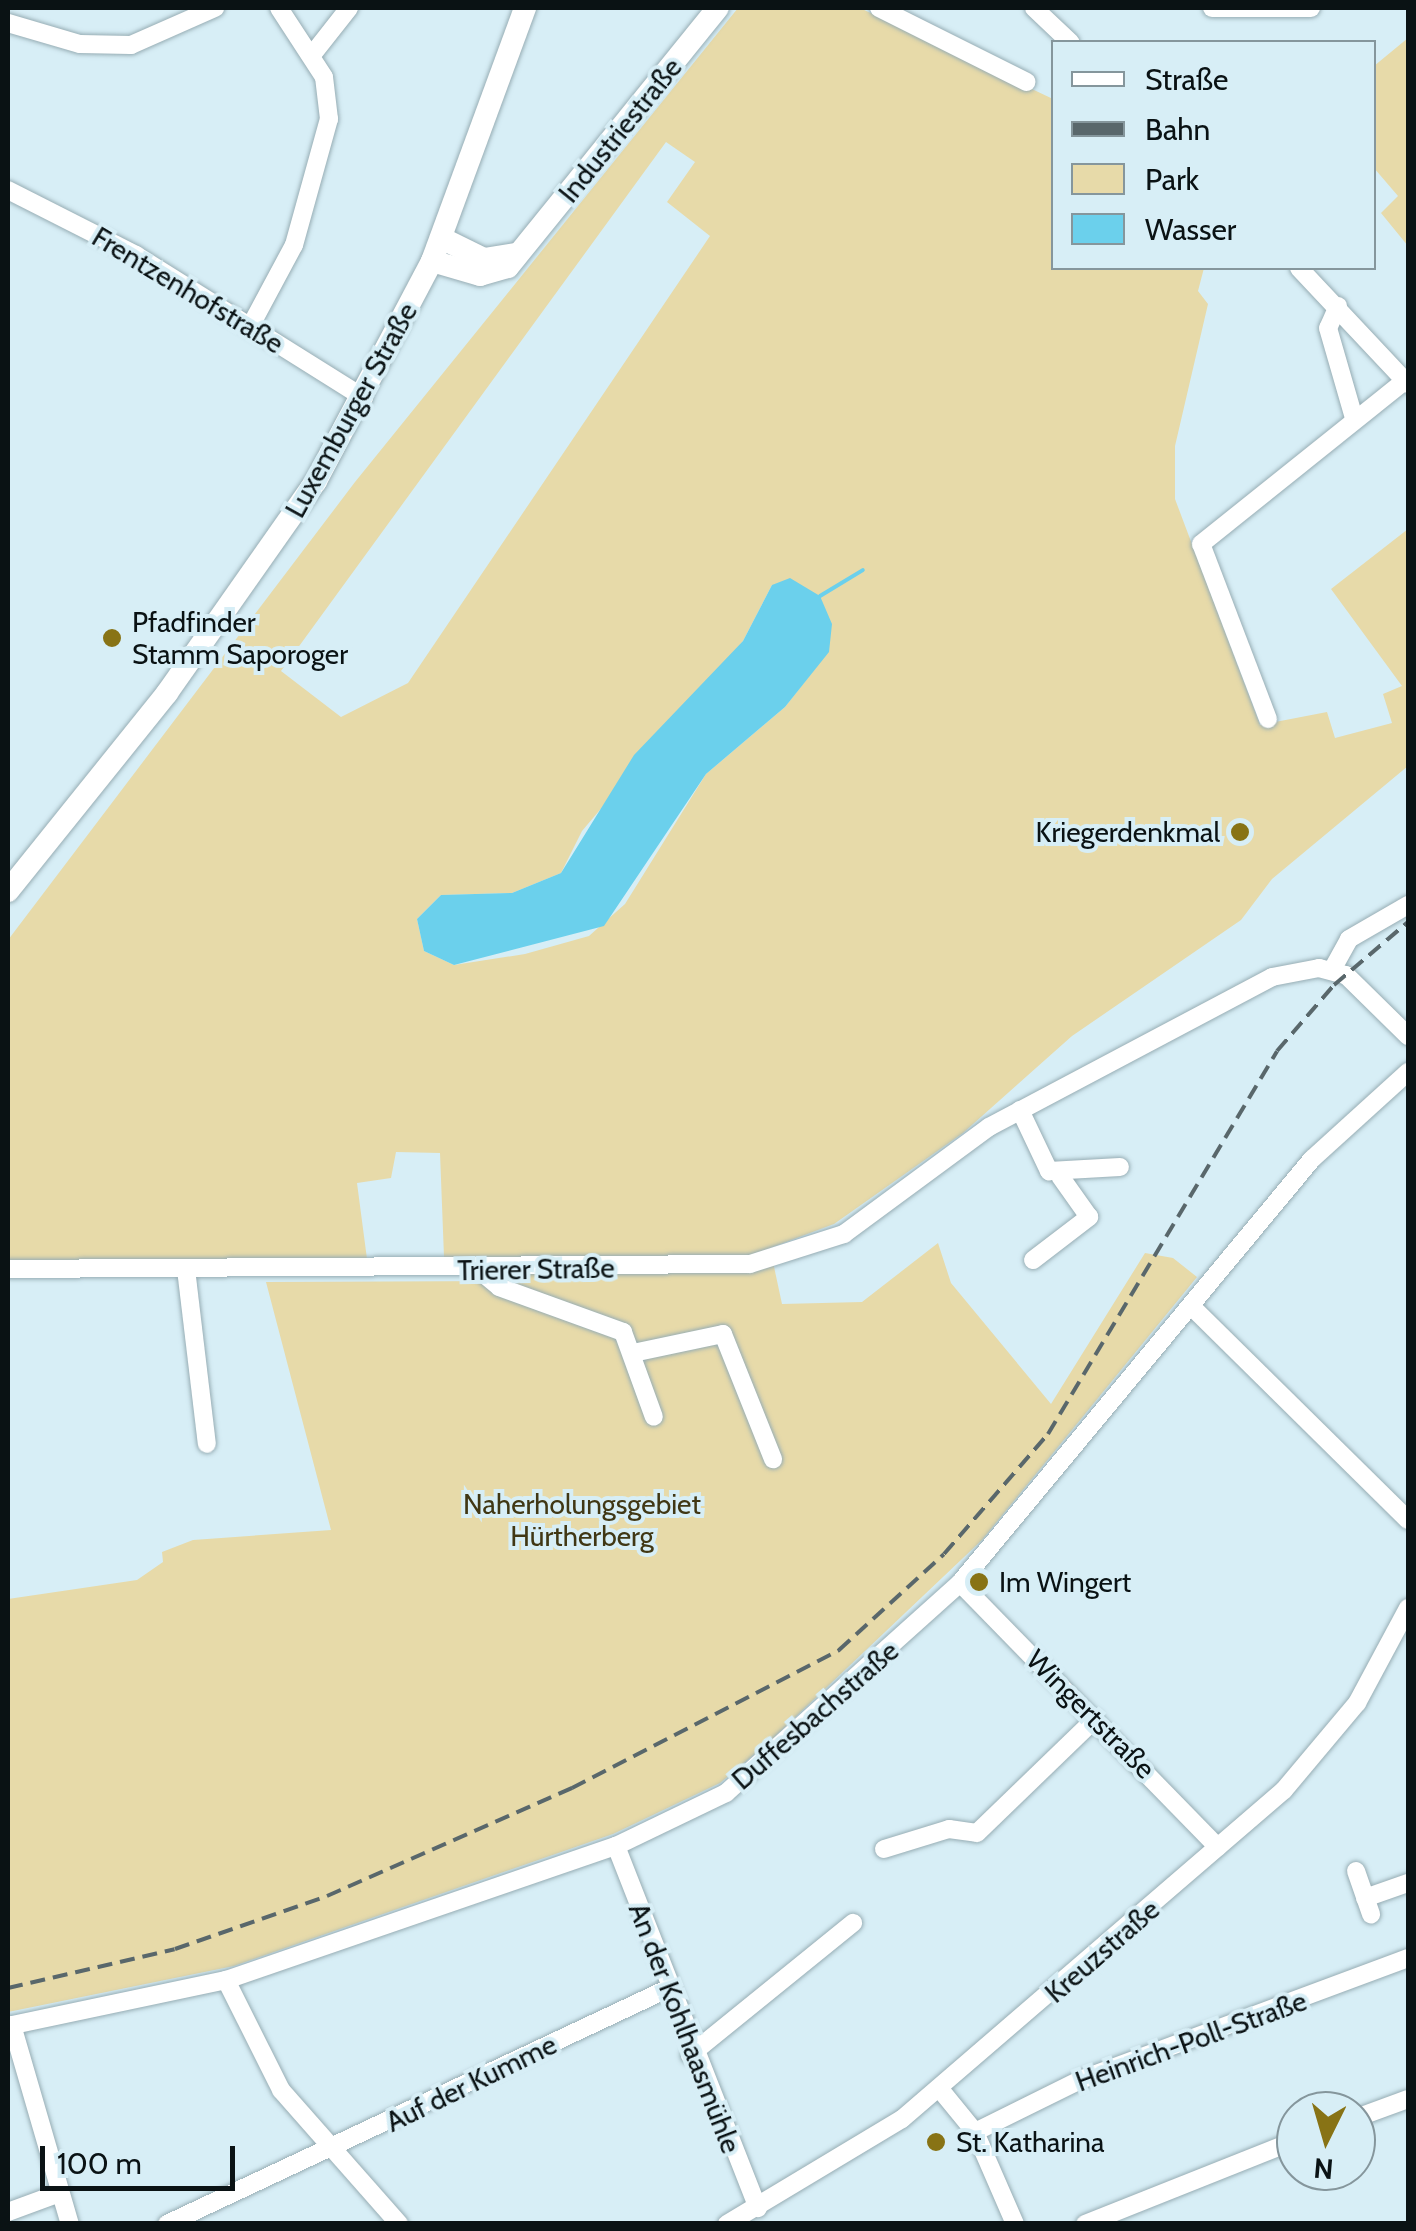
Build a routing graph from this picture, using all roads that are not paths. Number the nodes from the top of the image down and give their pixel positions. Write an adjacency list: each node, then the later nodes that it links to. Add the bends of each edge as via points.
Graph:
1 (214, 8): 10 (street, via 132,45 80,44)
2 (279, 8): 12 (street)
3 (349, 8): 12 (street)
4 (525, 8): 15 (main road, Luxemburger Straße)
5 (718, 8): 16 (main road, Industriestraße)
6 (879, 8): 13 (street)
7 (1034, 8): 11 (street)
8 (1212, 8): 9 (street)
9 (1311, 8)
10 (8, 23)
11 (1068, 40)
12 (312, 55): 20 (street, via 328,97 325,145 294,245)
13 (1027, 82)
14 (8, 190): 20 (street, Frentzenhofstraße, via 98,233)
15 (441, 238): 16 (main road, via 484,258); 17 (main road, Luxemburger Straße)
16 (522, 253): 17 (main road, Industriestraße, via 489,275)
17 (432, 261): 22 (main road, Luxemburger Straße)
18 (1301, 270): 19 (street)
19 (1338, 306): 21 (street); 23 (street, via 1328,328)
20 (250, 327): 22 (street, Frentzenhofstraße)
21 (1407, 382): 23 (street)
22 (364, 398): 25 (main road, Luxemburger Straße, via 254,575)
23 (1354, 418): 24 (street, via 1201,544)
24 (1268, 719)
25 (104, 773): 26 (main road); 27 (main road)
26 (8, 871)
27 (8, 891)
28 (1408, 905): 29 (street, via 1348,938)
29 (1332, 970): 30 (street, via 1366,990); 32 (street, Trierer Straße, via 1272,977)
30 (1408, 1036)
31 (1408, 1072): 39 (street, Duffesbachstraße, via 1312,1159)
32 (1020, 1110): 34 (street, via 1030,1145); 38 (street, Trierer Straße, via 844,1234 786,1258 714,1266)
33 (1120, 1168): 34 (street)
34 (1060, 1176): 35 (street, via 1089,1217)
35 (1033, 1260)
36 (8, 1268): 37 (street, Trierer Straße)
37 (186, 1269): 38 (street, Trierer Straße); 42 (street)
38 (479, 1270): 40 (street, via 499,1287 607,1322)
39 (1191, 1306): 44 (street); 45 (street, Duffesbachstraße)
40 (633, 1353): 41 (street); 43 (street, via 723,1334)
41 (654, 1416)
42 (207, 1444)
43 (772, 1459)
44 (1408, 1520)
45 (960, 1584): 47 (street, Wingertstraße); 48 (street, Duffesbachstraße, via 726,1793)
46 (1408, 1608): 49 (street, Kreuzstraße, via 1337,1731)
47 (1095, 1719): 49 (street, Wingertstraße); 50 (street, via 976,1833 949,1829)
48 (616, 1846): 55 (street, Duffesbachstraße); 56 (street, An der Kohlhaasmühle)
49 (1218, 1847): 59 (street, Kreuzstraße)
50 (884, 1849)
51 (1356, 1870): 52 (street, via 1368,1906)
52 (1408, 1883)
53 (853, 1923): 58 (street)
54 (1408, 1958): 62 (street, Heinrich-Poll-Straße, via 1096,2074)
55 (226, 1980): 57 (street, Duffesbachstraße); 63 (street, via 256,2054)
56 (665, 1990): 58 (street, An der Kohlhaasmühle); 63 (street, Auf der Kumme)
57 (10, 2025): 65 (street)
58 (690, 2055): 66 (street, An der Kohlhaasmühle)
59 (939, 2088): 62 (street); 66 (street, Kreuzstraße)
60 (1408, 2099): 61 (street)
61 (1376, 2111)
62 (975, 2132): 72 (street)
63 (336, 2148): 69 (street, Auf der Kumme); 70 (street)
64 (1276, 2148): 73 (street)
65 (58, 2194): 67 (street); 68 (street)
66 (758, 2208): 71 (street, Kreuzstraße)
67 (8, 2212)
68 (70, 2224)
69 (167, 2224)
70 (399, 2224)
71 (727, 2224)
72 (1015, 2224)
73 (1085, 2224)

